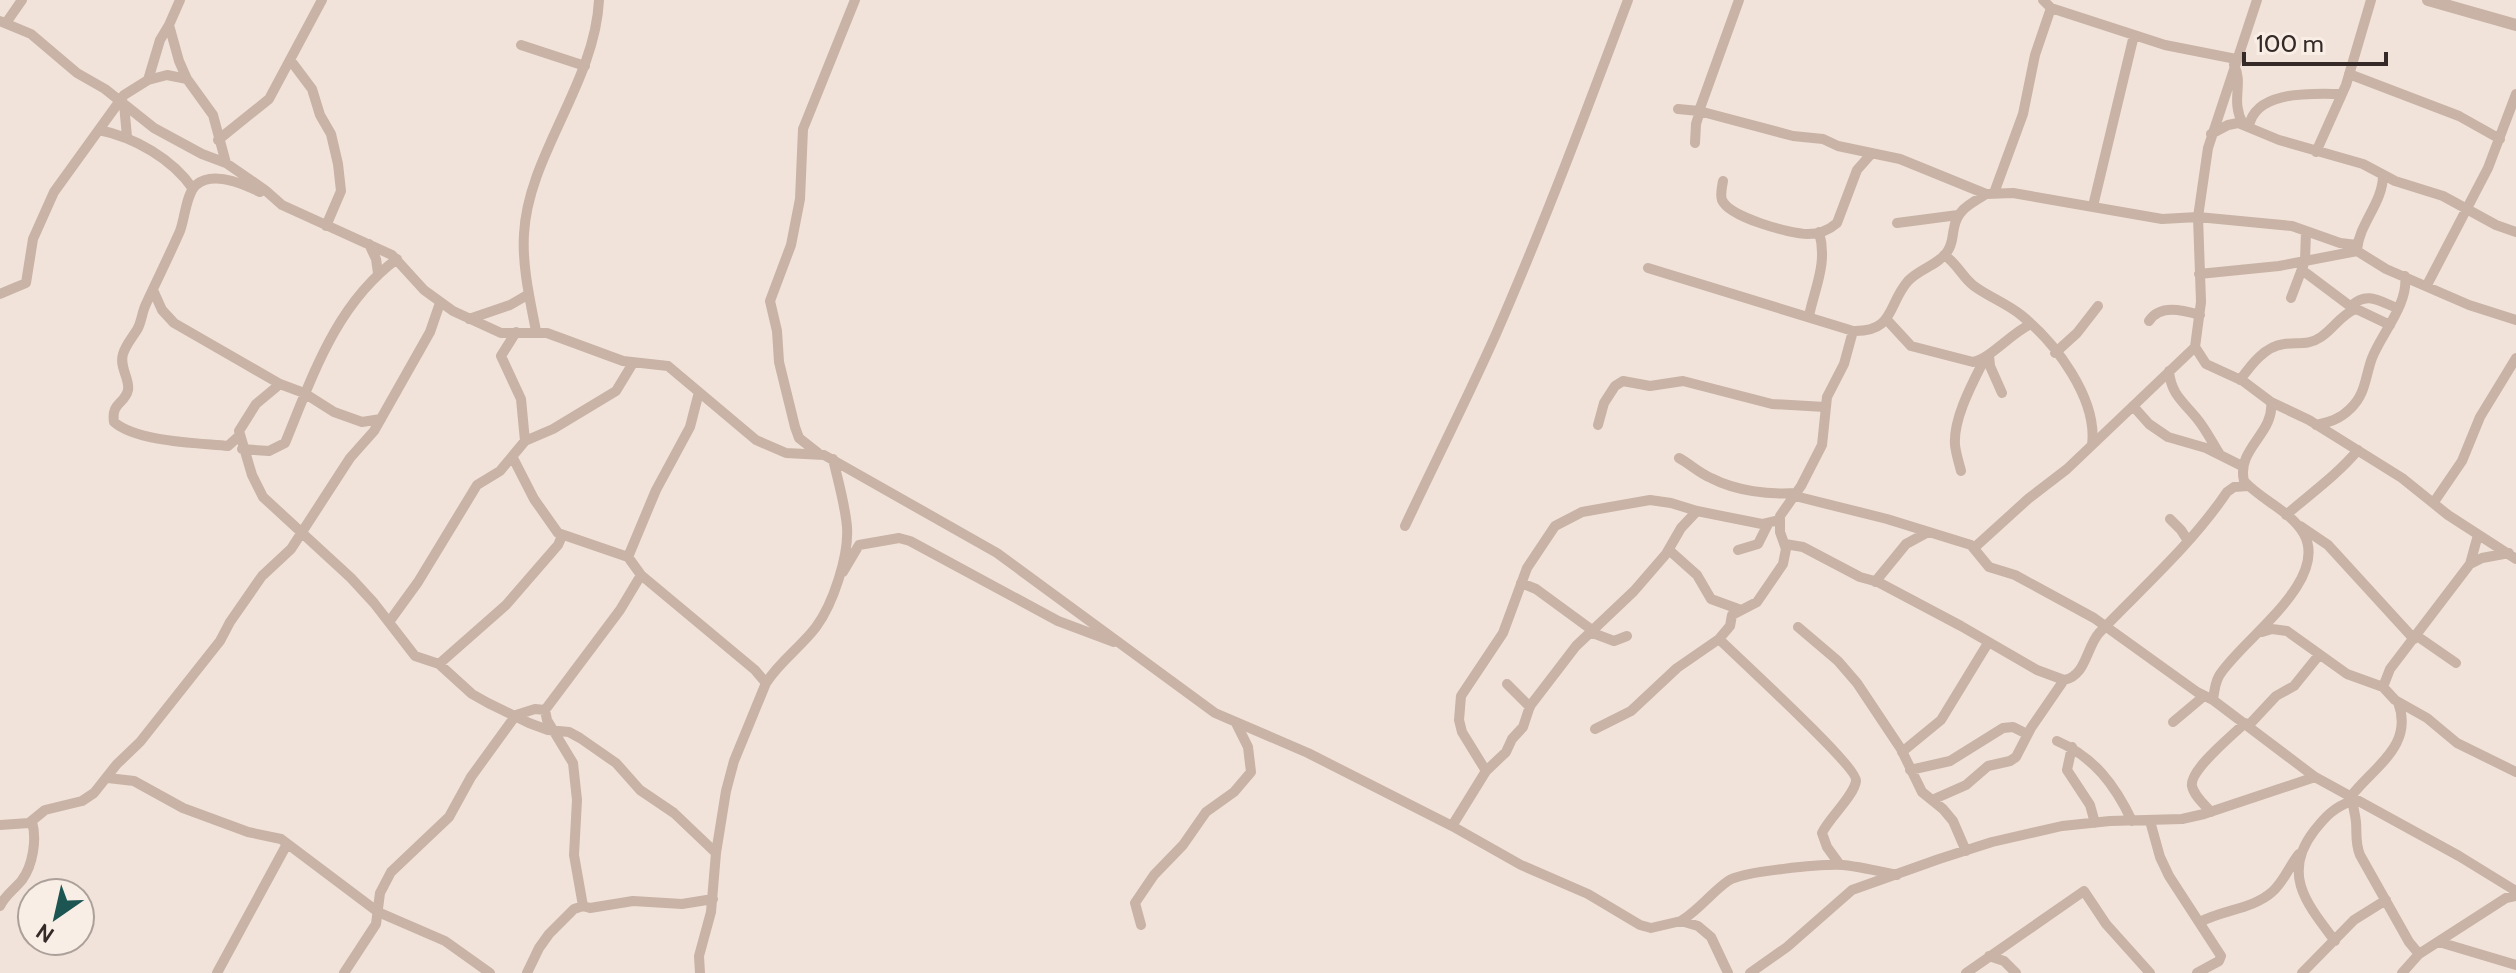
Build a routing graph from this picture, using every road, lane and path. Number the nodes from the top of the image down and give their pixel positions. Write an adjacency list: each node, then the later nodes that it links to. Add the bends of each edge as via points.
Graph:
1 (180, 0): 14 (street)
2 (322, 0): 19 (street)
3 (599, 0): 21 (street)
4 (855, 0): 115 (street, via 803,129 800,199 791,245 770,301 795,427 799,438)
5 (1628, 0): 130 (street, via 1526,262)
6 (1739, 0): 31 (street)
7 (2257, 0): 20 (street)
8 (2371, 0): 22 (street)
9 (2428, 0): 12 (street)
10 (20, 3): 13 (street); 16 (street)
11 (2047, 4): 17 (street); 47 (street, via 2023,114)
12 (2454, 4): 15 (street)
13 (3, 22): 16 (street)
14 (169, 25): 23 (street); 24 (street)
15 (2516, 25)
16 (21, 29): 25 (street)
17 (2134, 35): 20 (street); 49 (street)
18 (521, 45): 21 (street)
19 (291, 61): 36 (street, via 269,99); 54 (street, via 312,89 338,164 341,191)
20 (2235, 62): 32 (street, via 2235,103); 34 (street)
21 (585, 66): 71 (street, via 530,200 523,235)
22 (2349, 74): 27 (street); 37 (street, via 2459,116)
23 (187, 79): 24 (street, via 167,75); 36 (street, via 213,115)
24 (148, 80): 26 (street)
25 (105, 89): 26 (street); 29 (street)
26 (131, 90): 29 (street)
27 (2342, 94): 32 (street, via 2270,102); 40 (street)
28 (2516, 94): 37 (street)
29 (122, 103): 33 (street); 35 (street); 39 (street)
30 (1678, 109): 31 (street)
31 (1700, 111): 38 (street); 41 (street)
32 (2246, 125): 34 (street, via 2228,125); 40 (street)
33 (99, 130): 35 (street); 70 (street, via 54,192 37,226 26,283)
34 (2211, 134): 52 (street)
35 (127, 137): 46 (street)
36 (218, 137): 39 (street); 43 (street)
37 (2500, 139): 50 (street)
38 (1695, 143)
39 (194, 150): 42 (street)
40 (2316, 152): 44 (street)
41 (1872, 153): 47 (street); 56 (street, via 1857,170 1837,223)
42 (214, 159): 43 (street); 46 (street)
43 (226, 163): 48 (street)
44 (2383, 175): 50 (street); 59 (street, via 2380,196)
45 (1723, 181): 56 (street, via 1721,197 1740,215 1787,231)
46 (195, 187): 48 (street, via 220,178); 68 (street)
47 (1990, 193): 49 (street); 51 (street)
48 (275, 199): 54 (street)
49 (2093, 206): 52 (street, via 2162,219)
50 (2468, 209): 57 (street); 67 (street)
51 (1958, 215): 53 (street); 60 (street)
52 (2198, 217): 55 (street); 65 (street)
53 (1897, 223)
54 (326, 226): 58 (street)
55 (2306, 231): 59 (street); 62 (street)
56 (1819, 232): 79 (street, via 1822,273)
57 (2516, 232)
58 (369, 244): 61 (street); 64 (street)
59 (2357, 248): 62 (street); 66 (street)
60 (1944, 255): 81 (street, via 1908,282); 85 (street, via 1973,286)
61 (397, 259): 64 (street); 73 (street)
62 (2304, 265): 65 (street); 72 (street); 75 (street)
63 (1648, 268): 79 (street)
64 (378, 273): 99 (street, via 333,332)
65 (2199, 274): 78 (street)
66 (2405, 276): 67 (street); 69 (street)
67 (2424, 284): 69 (street); 82 (street)
68 (153, 290): 97 (street, via 174,323); 112 (street, via 121,358 128,387 114,409 114,422 184,444)
69 (2406, 290): 76 (street)
70 (0, 294)
71 (529, 294): 80 (street); 87 (street)
72 (2291, 298)
73 (440, 303): 77 (street); 84 (street)
74 (2098, 306): 91 (street)
75 (2353, 308): 76 (street, via 2368,297); 86 (street); 96 (street, via 2309,343 2283,344 2264,352)
76 (2397, 308): 86 (street)
77 (453, 311): 80 (street); 84 (street)
78 (2200, 315): 83 (street, via 2164,310); 90 (street)
79 (1809, 316): 88 (street)
80 (469, 319): 89 (street, via 501,333)
81 (1887, 320): 88 (street); 92 (street, via 1917,349 1973,362)
82 (2516, 320)
83 (2149, 321)
84 (435, 322): 105 (street)
85 (2031, 324): 91 (street); 92 (street)
86 (2390, 325): 104 (street, via 2372,357 2364,390)
87 (536, 331): 89 (street); 94 (street)
88 (1853, 331): 103 (street)
89 (516, 332): 109 (street, via 501,356 521,399)
90 (2195, 347): 95 (street); 96 (street, via 2206,364)
91 (2055, 353): 111 (street, via 2088,405)
92 (1987, 357): 100 (street); 121 (street, via 1967,393 1957,429)
93 (2516, 358): 124 (street, via 2480,417 2462,461)
94 (633, 363): 98 (street, via 668,366); 109 (street, via 607,398)
95 (2169, 371): 102 (street); 116 (street, via 2175,395)
96 (2240, 380): 101 (street)
97 (280, 384): 99 (street); 108 (street, via 256,404)
98 (699, 392): 115 (street, via 764,444 792,454); 141 (street, via 690,427)
99 (304, 393): 105 (street, via 362,422); 113 (street, via 285,443 269,451)
100 (2002, 393)
101 (2271, 402): 107 (street); 120 (street, via 2270,417)
102 (2133, 406): 111 (street); 116 (street, via 2168,437)
103 (1825, 407): 106 (street, via 1772,404 1683,381 1650,386 1623,381 1609,395); 123 (street, via 1822,445)
104 (2340, 418): 107 (street); 110 (street)
105 (381, 419): 132 (street)
106 (1598, 425)
107 (2316, 425): 110 (street)
108 (239, 436): 112 (street); 113 (street)
109 (525, 441): 117 (street)
110 (2344, 442): 114 (street)
111 (2092, 445): 137 (street)
112 (228, 446): 113 (street)
113 (245, 450): 132 (street, via 263,497)
114 (2358, 450): 124 (street); 127 (street)
115 (818, 453): 119 (street)
116 (2219, 453): 120 (street)
117 (513, 458): 134 (street, via 541,511); 148 (street, via 470,493)
118 (1679, 458): 123 (street, via 1709,478 1735,486)
119 (833, 459): 144 (street, via 847,526); 159 (street, via 997,553)
120 (2242, 466): 122 (street)
121 (1961, 471)
122 (2248, 486): 127 (street); 135 (street, via 2230,489)
123 (1796, 494): 128 (street); 131 (street)
124 (2434, 502): 133 (street)
125 (1697, 511): 129 (street); 138 (street); 146 (street, via 1650,500 1575,514 1549,533)
126 (2170, 519): 135 (street)
127 (2290, 519): 154 (street, via 2308,544 2304,572); 156 (street, via 2328,545)
128 (1779, 520): 129 (street); 136 (street)
129 (1768, 524): 139 (street, via 1758,544)
130 (1405, 526)
131 (1928, 532): 137 (street); 145 (street, via 1906,544)
132 (302, 535): 147 (street); 185 (street, via 262,576 194,675)
133 (2478, 535): 140 (street); 142 (street)
134 (562, 536): 141 (street); 162 (street, via 506,605)
135 (2188, 541): 152 (street)
136 (1785, 544): 145 (street, via 1803,547); 149 (street, via 1785,560 1776,576 1757,602)
137 (1974, 548): 152 (street, via 1989,567 2015,575)
138 (1669, 550): 149 (street, via 1697,575 1711,599); 153 (street)
139 (1738, 550)
140 (2512, 556): 142 (street)
141 (628, 557): 143 (street)
142 (2470, 564): 156 (street)
143 (641, 575): 164 (street); 170 (street)
144 (840, 577): 159 (street, via 859,545 899,538 1058,621); 164 (street, via 818,624)
145 (1875, 582): 158 (street)
146 (1521, 583): 153 (street); 182 (street, via 1503,633 1461,696 1462,732)
147 (374, 603): 148 (street); 150 (street)
148 (399, 608): 150 (street)
149 (1741, 610): 157 (street, via 1732,615)
150 (389, 622): 162 (street, via 415,656)
151 (1798, 627): 180 (street, via 1857,683)
152 (2107, 627): 163 (street, via 2092,642 2077,675); 167 (street)
153 (1591, 631): 155 (street, via 1614,641); 169 (street)
154 (2261, 632): 160 (street, via 2284,629); 167 (street, via 2220,674)
155 (1627, 636)
156 (2415, 638): 161 (street); 166 (street)
157 (1719, 639): 175 (street, via 1677,668 1631,711); 199 (street, via 1855,775 1851,791 1822,833)
158 (1988, 643): 163 (street); 180 (street, via 1941,720)
159 (1126, 646): 173 (street, via 1200,704)
160 (2319, 655): 166 (street, via 2347,674); 174 (street, via 2294,686)
161 (2456, 663)
162 (439, 664): 171 (street, via 480,698)
163 (2064, 680): 177 (street)
164 (766, 683): 197 (street, via 734,761)
165 (1507, 684): 169 (street)
166 (2383, 687): 168 (street)
167 (2209, 698): 172 (street); 174 (street)
168 (2398, 702): 183 (street, via 2457,743); 186 (street, via 2404,723 2398,742)
169 (1530, 707): 182 (street, via 1506,752)
170 (545, 710): 171 (street); 176 (street)
171 (516, 715): 176 (street); 206 (street, via 449,817 391,872)
172 (2173, 722)
173 (1236, 723): 194 (street); 209 (street, via 1248,747 1251,772 1206,812 1142,891 1135,903)
174 (2246, 724): 184 (street); 188 (street, via 2193,777 2193,790)
175 (1595, 729)
176 (555, 730): 197 (street, via 569,732 616,763 640,790); 205 (street, via 573,763 574,855)
177 (2027, 734): 181 (street, via 2003,728 1950,761); 187 (street, via 2013,760 1988,766 1966,785)
178 (2057, 741): 179 (street)
179 (2072, 747): 189 (street, via 2102,771); 192 (street, via 2067,770)
180 (1902, 752): 181 (street)
181 (1910, 770): 187 (street)
182 (1486, 771): 194 (street)
183 (2516, 772)
184 (2315, 777): 186 (street); 188 (street)
185 (108, 778): 191 (street, via 87,799 48,808); 195 (street, via 134,781 183,808 248,832 274,835)
186 (2352, 798): 198 (street, via 2323,818); 201 (street, via 2495,877); 203 (street, via 2356,846)
187 (1932, 800): 196 (street, via 1949,815)
188 (2211, 812): 190 (street)
189 (2132, 821): 190 (street); 192 (street)
190 (2150, 821): 208 (street, via 2169,876)
191 (32, 822): 193 (street); 204 (street, via 33,852 26,872)
192 (2095, 823): 196 (street)
193 (0, 825)
194 (1452, 826): 207 (street, via 1640,925 1651,928)
195 (287, 844): 206 (street); 215 (street)
196 (1966, 851): 200 (street)
197 (716, 853): 202 (street)
198 (2299, 853): 208 (street, via 2271,893); 210 (street, via 2301,893)
199 (1840, 865): 200 (street); 207 (street, via 1744,874)
200 (1898, 875): 221 (street, via 1852,890)
201 (2516, 894): 211 (street)
202 (713, 899): 205 (street); 219 (street)
203 (2386, 900): 210 (street, via 2360,915); 212 (street)
204 (0, 906)
205 (583, 906): 218 (street, via 566,914 549,934)
206 (378, 912): 216 (street, via 372,932); 217 (street, via 445,941)
207 (1681, 921): 220 (street, via 1711,937)
208 (2200, 922): 225 (street, via 2221,958)
209 (1141, 925)
210 (2335, 941): 226 (street)
211 (2439, 942): 212 (street); 214 (street)
212 (2419, 954): 227 (street)
213 (1989, 956): 222 (street); 223 (street); 224 (street, via 2084,891)
214 (2516, 965)
215 (217, 973)
216 (344, 973)
217 (490, 973)
218 (527, 973)
219 (700, 973)
220 (1728, 973)
221 (1750, 973)
222 (1966, 973)
223 (2016, 973)
224 (2150, 973)
225 (2197, 973)
226 (2302, 973)
227 (2402, 973)

